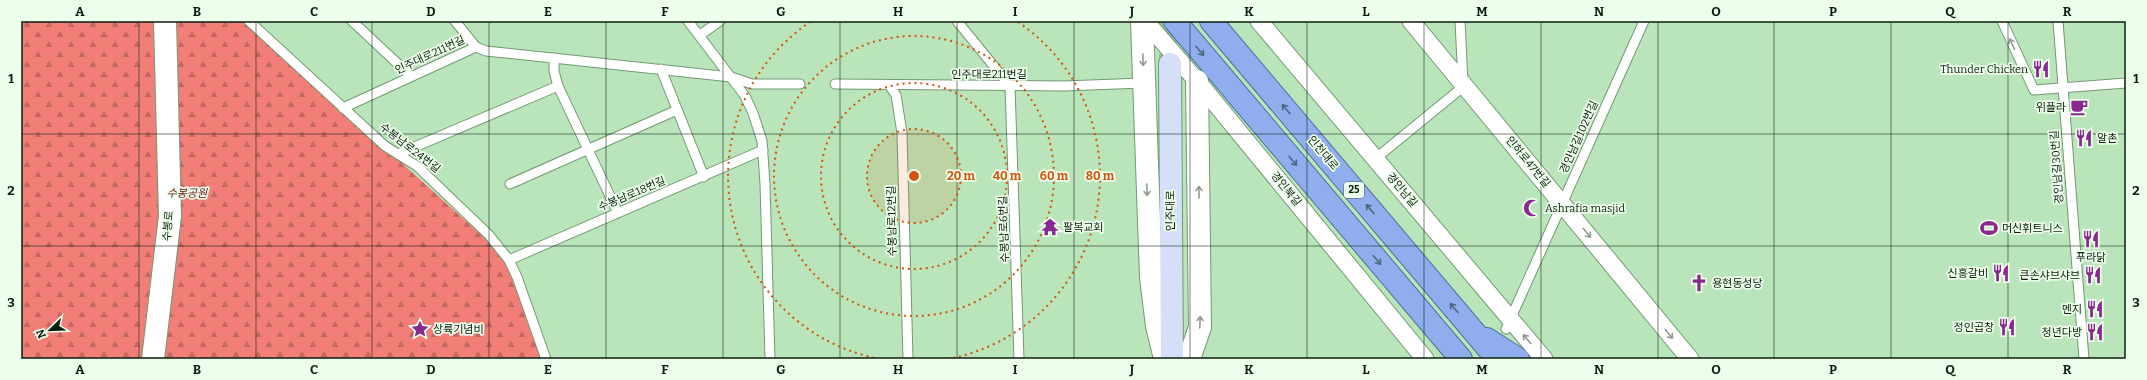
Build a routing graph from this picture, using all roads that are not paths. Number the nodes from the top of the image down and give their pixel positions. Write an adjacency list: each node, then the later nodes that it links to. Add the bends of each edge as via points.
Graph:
1 (166, 21): 48 (street, 수봉로, via 170,216)
2 (248, 21): 35 (lane, 수봉남로24번길)
3 (352, 21): 23 (lane)
4 (455, 21): 19 (lane)
5 (688, 21): 18 (lane)
6 (720, 21): 18 (lane)
7 (957, 21): 33 (lane)
8 (1142, 21): 26 (street, one-way to 26)
9 (1145, 21): 25 (street, 경인북길)
10 (1175, 21): 57 (highway, 25, one-way to 57)
11 (1211, 21): 47 (highway, 인천대로 / 25, one-way to 11)
12 (1259, 21): 40 (street, 경인남길)
13 (1411, 21): 27 (street, 인하로47번길)
14 (1460, 21): 27 (lane)
15 (1644, 21): 43 (lane, 경인남길102번길)
16 (2002, 21): 34 (lane, one-way to 16, via 2034,90)
17 (2058, 21): 34 (lane, 경인남길30번길)
18 (700, 35): 24 (lane)
19 (476, 47): 20 (lane, 인주대로211번길, via 486,51); 23 (lane, 인주대로211번길)
20 (554, 58): 22 (lane, 인주대로211번길); 32 (lane)
21 (1170, 64): 54 (main road, 인주대로)
22 (661, 69): 24 (lane, 인주대로211번길); 36 (lane)
23 (411, 76): 35 (lane, 인주대로211번길)
24 (731, 77): 29 (lane, 인주대로211번길, via 752,84); 38 (lane, via 754,113)
25 (1197, 81): 55 (street, one-way to 25, via 1200,327); 56 (street, 경인북길)
26 (1143, 83): 33 (lane, 인주대로211번길); 53 (street, one-way to 53, via 1150,278)
27 (1462, 83): 40 (lane, via 1458,91); 43 (street, 인하로47번길)
28 (2126, 83): 34 (lane)
29 (800, 84)
30 (834, 84): 31 (lane, 인주대로211번길)
31 (889, 85): 33 (lane, 인주대로211번길); 51 (lane, 수봉남로12번길, via 896,95 902,133)
32 (558, 86): 37 (lane); 39 (lane)
33 (1010, 86): 52 (lane, 수봉남로6번길)
34 (2063, 88): 62 (lane, 경인남길30번길)
35 (343, 108): 39 (lane, 수봉남로24번길, via 385,146)
36 (677, 110): 37 (lane); 41 (lane)
37 (588, 149): 42 (lane); 44 (lane)
38 (763, 150): 41 (lane, 수봉남로18번길); 50 (lane)
39 (398, 154): 45 (lane, 수봉남로24번길, via 417,166 490,235)
40 (1376, 159): 46 (street, 경인남길)
41 (704, 177): 44 (lane, 수봉남로18번길)
42 (510, 184)
43 (1562, 203): 46 (lane, 경인남길102번길); 61 (street, 인하로47번길, one-way to 61)
44 (618, 213): 45 (lane, 수봉남로18번길)
45 (509, 260): 49 (lane, 수봉남로24번길, via 518,277)
46 (1508, 324): 60 (street, 경인남길, one-way to 46)
47 (1472, 329): 58 (highway, 인천대로 / 25); 59 (highway)
48 (153, 359)
49 (546, 359)
50 (770, 359)
51 (908, 359)
52 (1019, 359)
53 (1165, 359)
54 (1172, 359)
55 (1189, 359)
56 (1425, 359)
57 (1461, 359)
58 (1497, 359)
59 (1518, 359)
60 (1544, 359)
61 (1690, 359)
62 (2084, 359)

